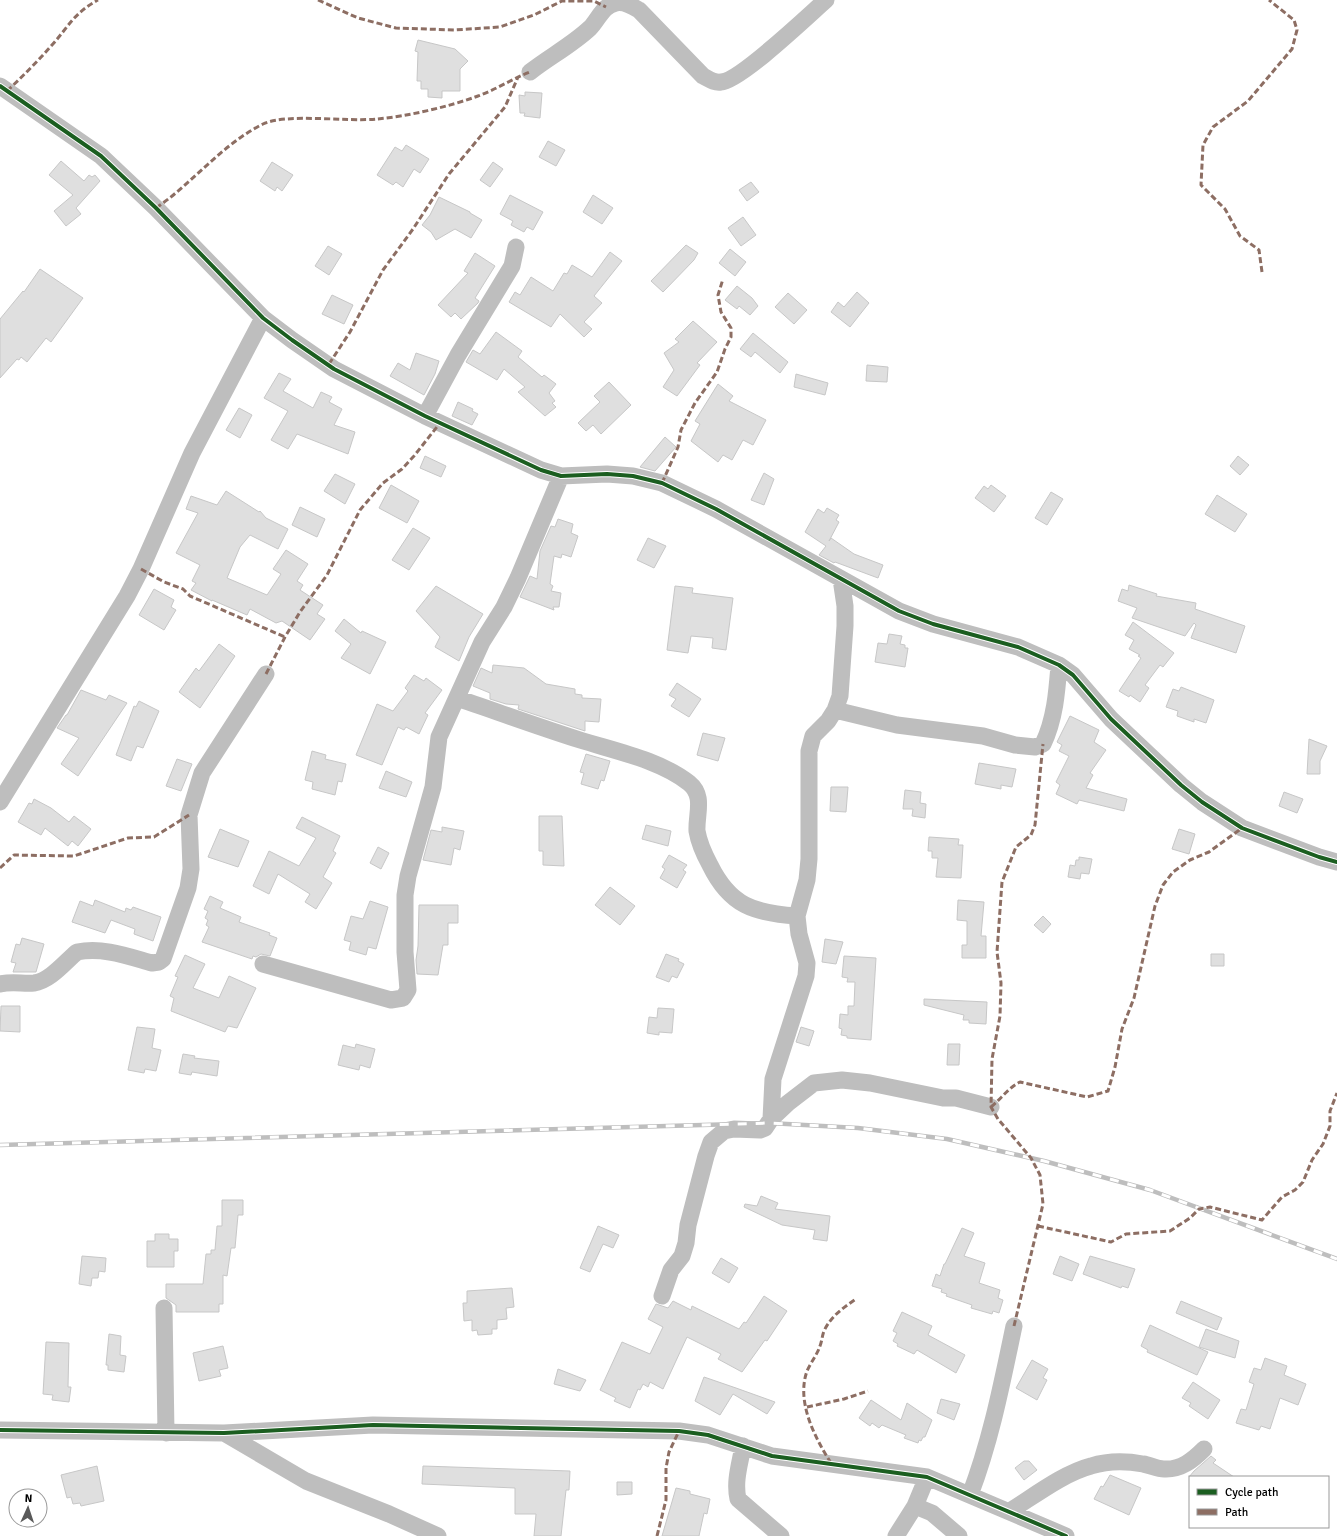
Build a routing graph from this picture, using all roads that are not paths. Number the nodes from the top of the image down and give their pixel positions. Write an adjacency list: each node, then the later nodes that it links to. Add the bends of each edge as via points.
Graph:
1 (826, 0): 2 (street, via 778,43 737,75 721,82 703,76 639,10 627,3 616,2 606,7 590,28)
2 (530, 72)
3 (0, 86): 5 (street, via 101,156 156,208)
4 (516, 247): 6 (street, via 512,266 458,355)
5 (263, 318): 6 (street, via 334,369); 13 (street, via 192,453 130,589)
6 (425, 416): 7 (street, via 541,470)
7 (561, 476): 8 (street, via 607,474 633,476 662,483); 11 (street, via 518,578 504,607 482,642)
8 (841, 579): 9 (street, via 899,610 933,624 1018,647); 12 (street, via 845,626 840,696)
9 (1059, 665): 12 (street, via 1058,688 1047,736 1043,744 1035,747 1015,745 982,736 897,725); 14 (street, via 1073,675 1111,719 1202,802 1242,828)
10 (266, 674): 17 (street, via 202,773 195,789 189,815 191,869 188,888 163,959 152,963 109,951 83,951 77,952 42,981)
11 (457, 698): 15 (street, via 655,764 689,783 696,791 699,802 699,838 714,874 727,893 750,909); 16 (street, via 439,737 433,786 408,876 405,952 408,990 403,998 391,1000)
12 (835, 710): 15 (street, via 810,743 809,859 807,880)
13 (0, 802)
14 (1337, 862)
15 (797, 916): 19 (street, via 807,964 806,976 773,1079)
16 (263, 964)
17 (0, 984)
18 (991, 1107): 19 (street, via 956,1098 943,1098 842,1080 814,1083)
19 (771, 1119): 20 (street, via 765,1128 760,1130 724,1131 712,1142 688,1225 682,1256 671,1270)
20 (662, 1296)
21 (164, 1308): 24 (street)
22 (1014, 1326): 29 (street, via 999,1399)
23 (0, 1430): 24 (street)
24 (166, 1433): 25 (street)
25 (224, 1433): 26 (street, via 373,1426 646,1429 708,1435); 32 (street, via 306,1481)
26 (743, 1446): 28 (street, via 772,1456); 33 (street, via 737,1476 738,1499)
27 (1204, 1449): 31 (street, via 1192,1460 1178,1467 1164,1469 1115,1462 1079,1470)
28 (927, 1476): 29 (street); 30 (street)
29 (970, 1495): 31 (street)
30 (915, 1506): 34 (street); 35 (street, via 932,1513)
31 (1010, 1510): 36 (street)
32 (438, 1536)
33 (781, 1536)
34 (896, 1536)
35 (959, 1536)
36 (1066, 1536)

